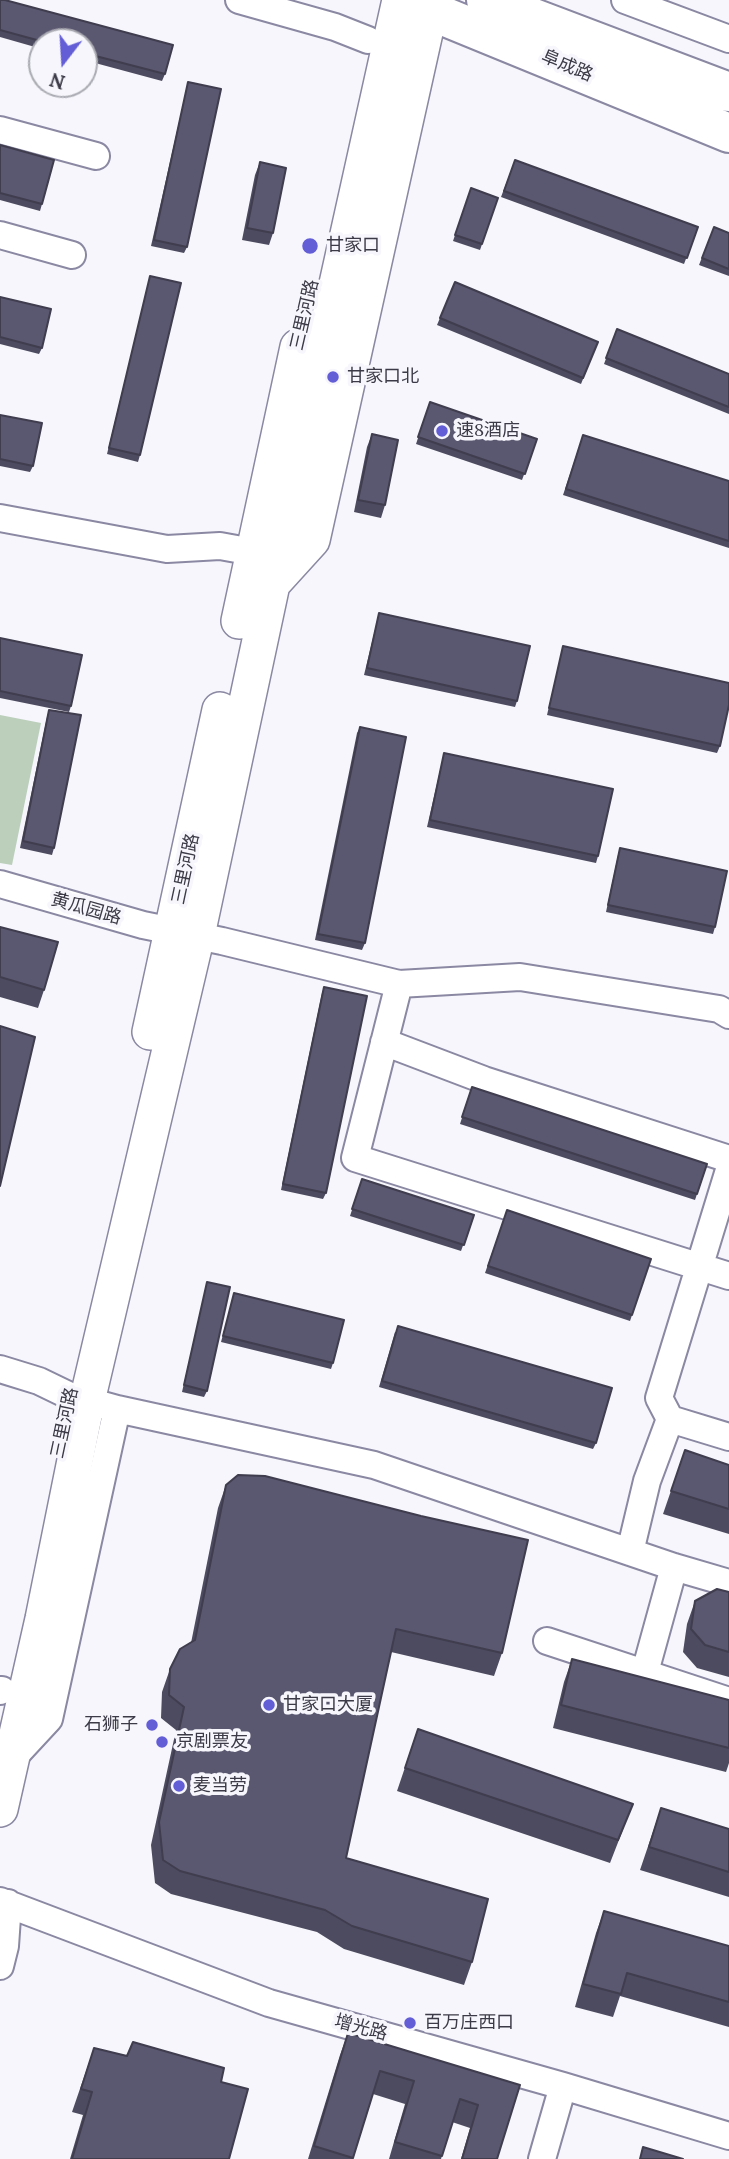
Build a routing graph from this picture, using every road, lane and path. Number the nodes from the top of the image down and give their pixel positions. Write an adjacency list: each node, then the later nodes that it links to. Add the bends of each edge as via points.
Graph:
1 (239, 0): 7 (street)
2 (379, 0): 7 (main road, 三里河路)
3 (486, 0): 8 (highway, 阜成路)
4 (625, 0): 6 (street)
5 (415, 2): 10 (highway, 阜成路); 17 (main road, 三里河路, via 312,540 272,584)
6 (729, 39)
7 (368, 40): 15 (main road, 三里河路)
8 (729, 92)
9 (0, 130): 11 (street)
10 (729, 133)
11 (96, 156)
12 (0, 235): 13 (street)
13 (72, 255)
14 (0, 518): 15 (street, via 167,549 220,546)
15 (253, 552): 17 (main road, 三里河路)
16 (0, 884): 17 (street, 黄瓜园路)
17 (185, 933): 18 (street, 黄瓜园路); 26 (main road, 三里河路)
18 (399, 984): 19 (street, 黄瓜园路, via 520,977 719,1009); 20 (street)
19 (729, 1015)
20 (384, 1042): 21 (street, via 484,1080); 23 (street, via 355,1158)
21 (729, 1159)
22 (729, 1170): 23 (street)
23 (699, 1267): 24 (street); 27 (street, via 659,1398)
24 (729, 1276)
25 (0, 1369): 26 (street)
26 (92, 1402): 29 (street, via 374,1465); 34 (main road, 三里河路); 36 (main road, 三里河路)
27 (670, 1419): 28 (street); 29 (street, via 647,1481)
28 (729, 1437)
29 (630, 1552): 30 (street)
30 (674, 1567): 31 (street); 33 (street)
31 (729, 1583)
32 (547, 1641): 33 (street)
33 (645, 1672): 35 (street)
34 (1, 1693)
35 (729, 1701)
36 (0, 1809)
37 (4, 1902): 38 (street, via 5,1946); 39 (street, 增光路, via 269,2003)
38 (0, 1966)
39 (563, 2086): 40 (street, 增光路); 41 (street)
40 (729, 2136)
41 (542, 2159)

